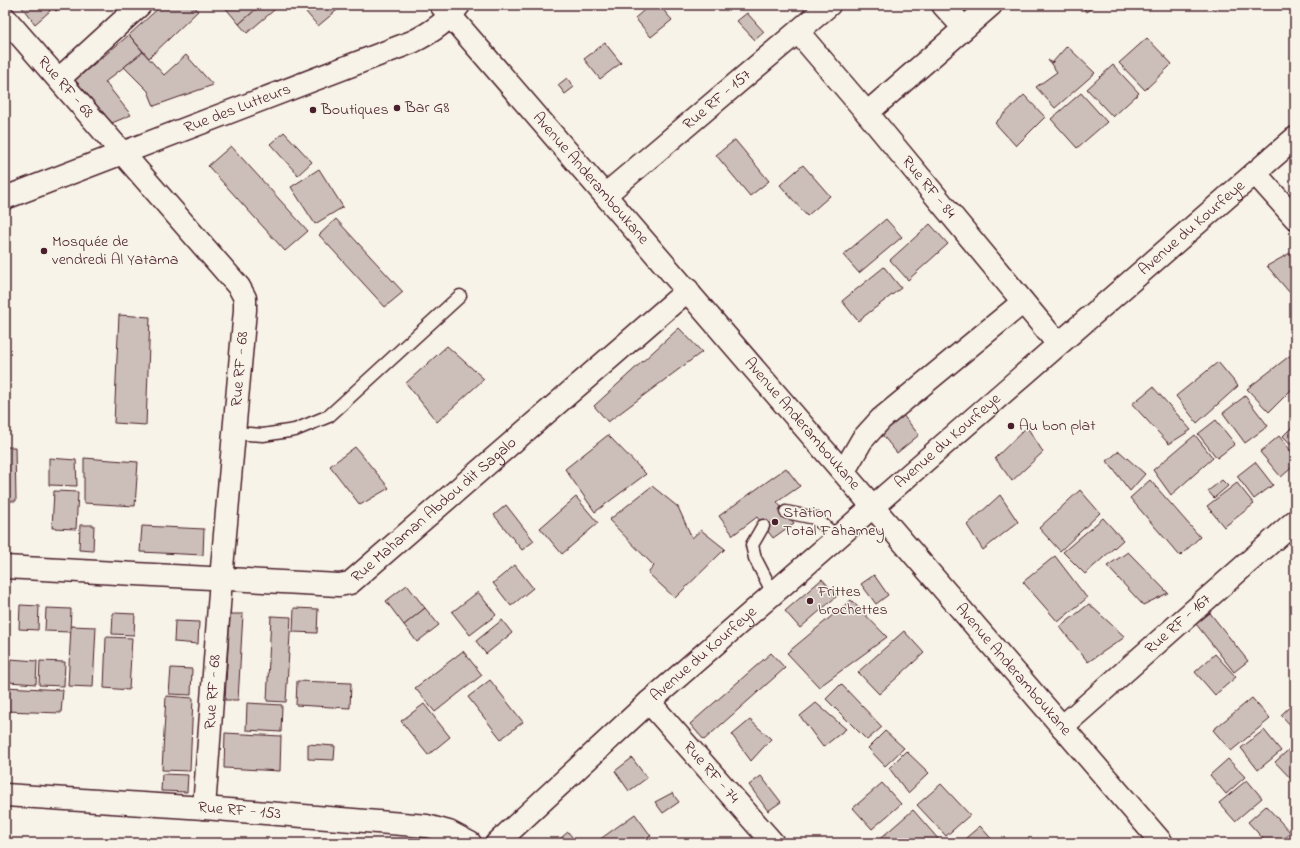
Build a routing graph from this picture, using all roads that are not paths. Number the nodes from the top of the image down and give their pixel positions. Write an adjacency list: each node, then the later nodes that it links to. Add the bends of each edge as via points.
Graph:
1 (140, 5): 9 (street)
2 (829, 5): 8 (street, Rue RF - 157)
3 (943, 5): 7 (street)
4 (991, 5): 7 (street)
5 (450, 9): 12 (street, Rue des Lutteurs, via 430,33 412,42); 14 (street, Avenue Anderamboukane)
6 (5, 18): 9 (street, Rue RF - 68)
7 (964, 28): 10 (street)
8 (798, 32): 10 (street, Rue RF - 84); 14 (street, Rue RF - 157)
9 (59, 79): 12 (street, Rue RF - 68)
10 (867, 113): 19 (street, Rue RF - 84)
11 (1295, 138): 13 (street, Avenue du Kourfeye)
12 (122, 152): 15 (street, Rue des Lutteurs); 21 (street, Rue RF - 68, via 239,287 245,298)
13 (1256, 173): 16 (street); 20 (street, Avenue du Kourfeye)
14 (605, 195): 17 (street, Avenue Anderamboukane)
15 (5, 198)
16 (1295, 218)
17 (688, 290): 22 (street, Avenue Anderamboukane); 29 (street, Rue Mahaman Abdou dit Sagalo, via 350,582 339,585)
18 (460, 296): 21 (lane, via 329,416 295,430 263,435)
19 (1023, 302): 20 (street, Rue RF - 84); 22 (street, via 881,418 862,440)
20 (1058, 344): 23 (street, Avenue du Kourfeye)
21 (234, 433): 29 (street, Rue RF - 68)
22 (844, 472): 23 (street, Avenue Anderamboukane)
23 (873, 505): 27 (street, Avenue du Kourfeye); 32 (street, Avenue Anderamboukane)
24 (786, 512): 27 (lane, via 814,518)
25 (1295, 521): 32 (street, Rue RF - 167)
26 (763, 526): 30 (lane, via 752,545 755,558)
27 (838, 537): 30 (street, Avenue du Kourfeye)
28 (5, 567): 29 (street, Rue Mahaman Abdou dit Sagalo)
29 (221, 579): 34 (street, Rue RF - 68)
30 (773, 593): 31 (street, Avenue du Kourfeye)
31 (648, 702): 36 (street, Avenue du Kourfeye); 37 (street, Rue RF - 74)
32 (1062, 727): 38 (street, Avenue Anderamboukane)
33 (5, 795): 34 (street, Rue RF - 153)
34 (204, 808): 35 (street, Rue RF - 153, via 427,826 449,832)
35 (470, 843)
36 (497, 843)
37 (773, 843)
38 (1162, 843)

